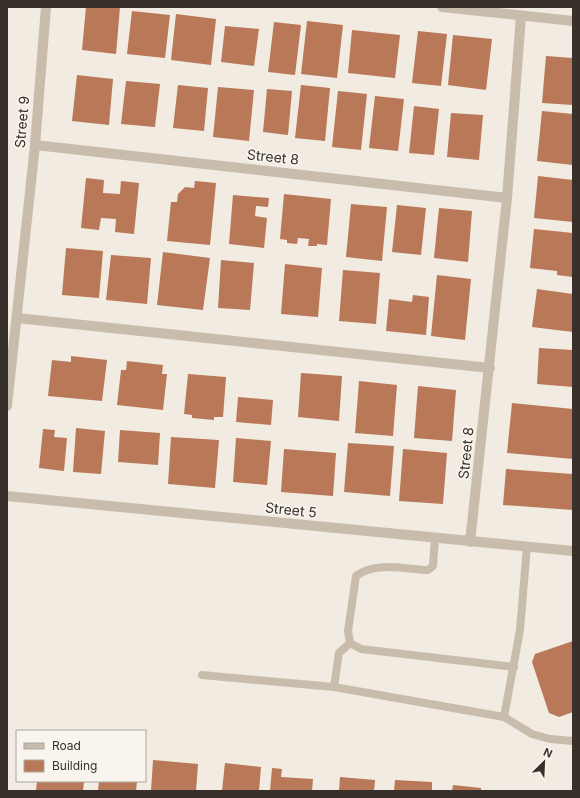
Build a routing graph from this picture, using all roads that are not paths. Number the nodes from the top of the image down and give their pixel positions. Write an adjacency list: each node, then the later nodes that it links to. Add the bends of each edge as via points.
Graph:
1 (46, 7): 5 (street, Street 9)
2 (442, 7): 3 (street)
3 (520, 16): 4 (street); 6 (street, Street 8)
4 (573, 21)
5 (34, 145): 6 (street, Street 8); 7 (street, Street 9)
6 (507, 198): 8 (street, Street 8)
7 (17, 318): 8 (street); 9 (street, Street 9)
8 (490, 368): 12 (street, Street 8)
9 (7, 406)
10 (7, 496): 11 (street, Street 5)
11 (435, 538): 12 (street, Street 5); 15 (lane, via 433,566 428,570 382,567 363,570 356,576 348,631)
12 (470, 542): 13 (street, Street 5)
13 (527, 546): 14 (street, Street 5); 16 (lane, via 520,630)
14 (573, 552)
15 (350, 643): 16 (lane, via 360,649); 18 (lane, via 338,653)
16 (514, 667): 19 (lane)
17 (202, 675): 18 (lane)
18 (334, 687): 19 (lane)
19 (504, 717): 20 (lane, via 532,734)
20 (573, 741)

